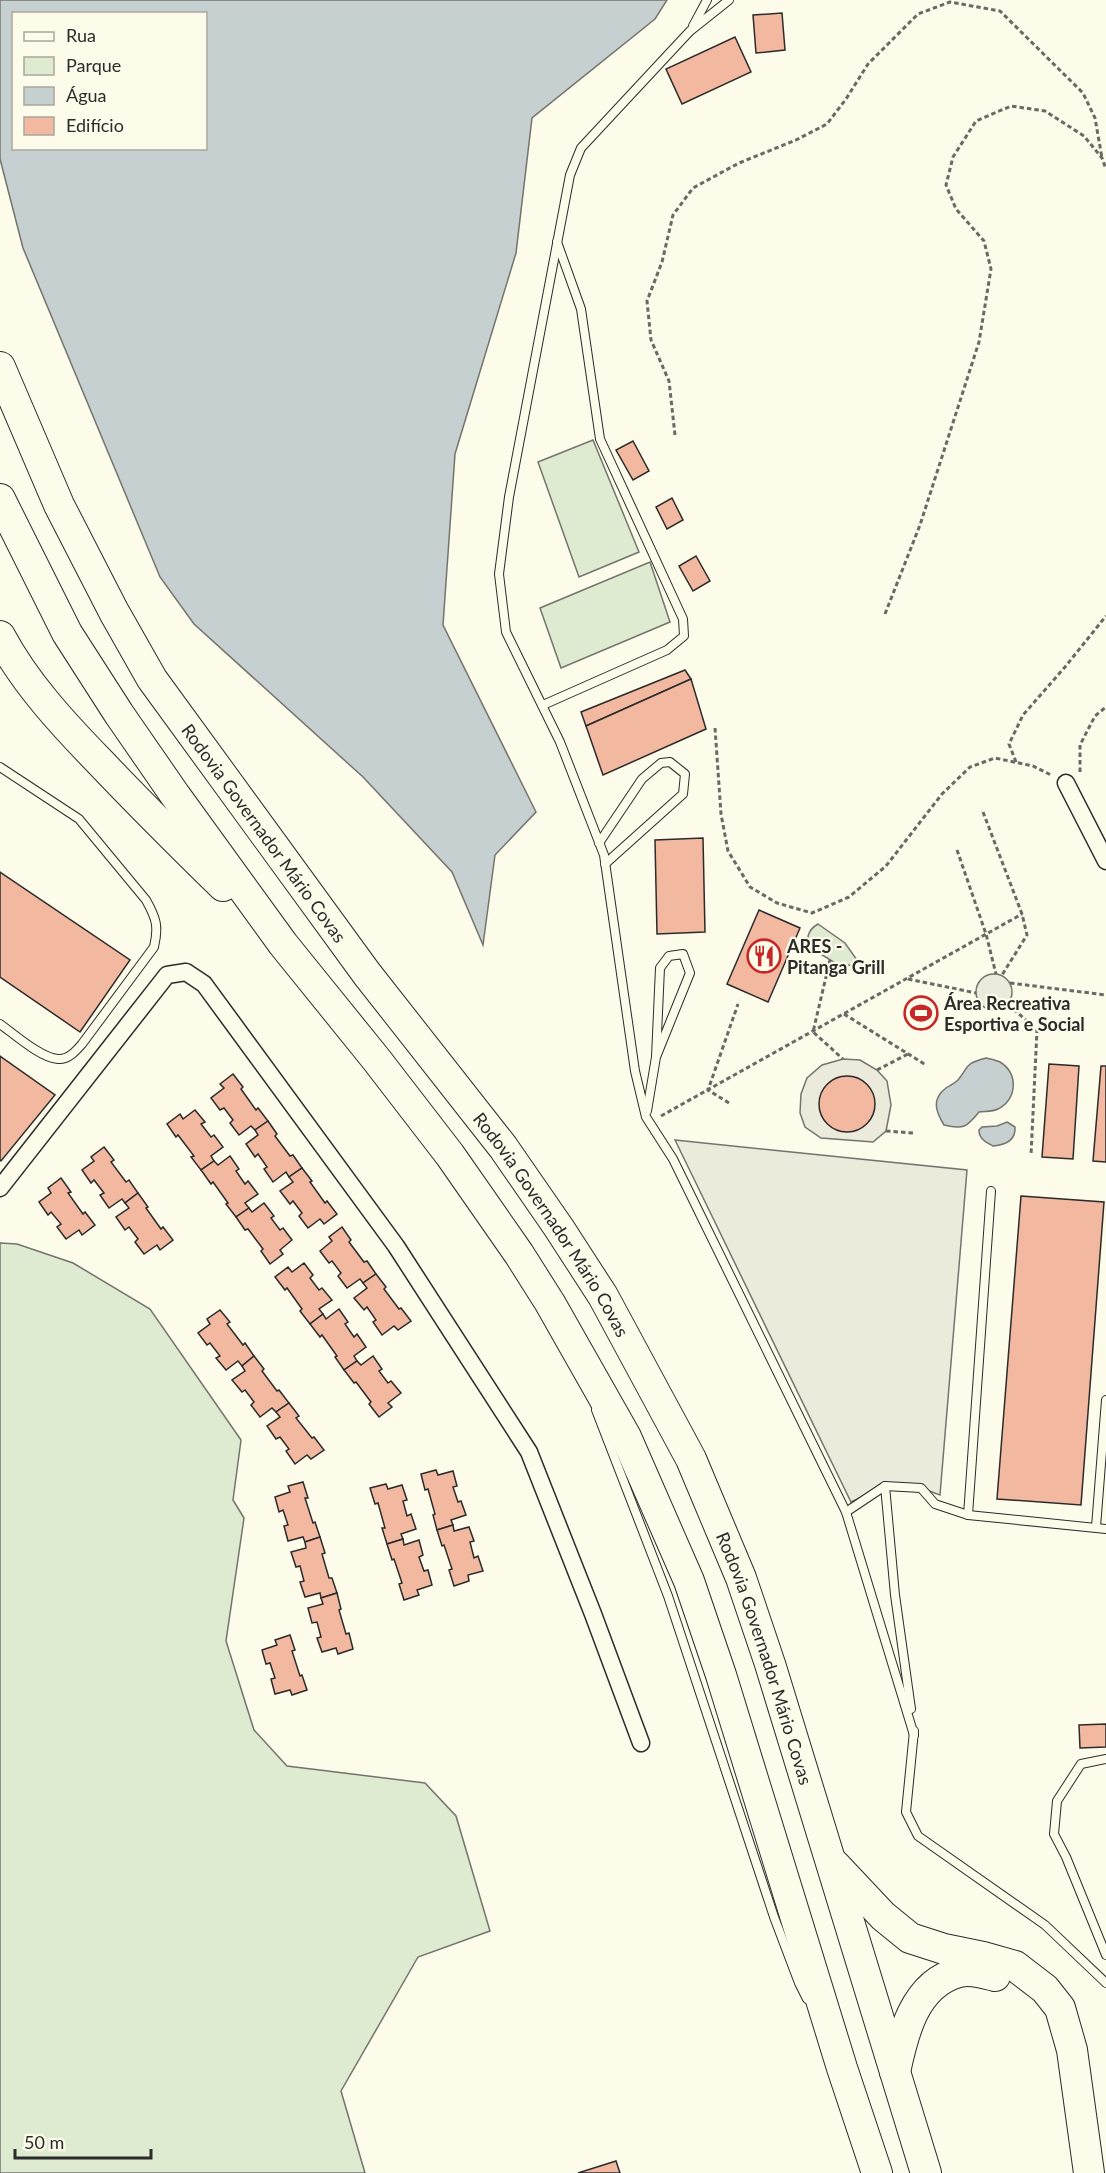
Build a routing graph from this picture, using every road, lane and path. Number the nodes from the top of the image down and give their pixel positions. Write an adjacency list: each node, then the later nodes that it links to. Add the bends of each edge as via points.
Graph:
1 (707, 0): 3 (lane)
2 (729, 0): 3 (lane)
3 (690, 31): 6 (lane, via 581,148 570,175)
4 (1102, 158): 5 (path); 8 (path, via 1095,118 1083,93 1000,11 950,2 918,14 868,64 827,124 739,162 693,188 673,215 647,302 651,340 669,381); 10 (path, via 1084,136 1045,111 1011,106 976,121 953,157 946,185 956,210 984,242 991,269 980,342 920,525)
5 (1106, 169)
6 (557, 242): 13 (lane, via 508,497 499,574 506,632); 13 (lane, via 581,309 600,439 683,619 684,636 667,650)
7 (0, 368): 64 (highway, Rodovia Governador Mário Covas, via 59,505 114,612 168,704 367,974 503,1147 560,1227 645,1370 692,1459 741,1578)
8 (675, 435)
9 (0, 499): 26 (highway, via 82,657)
10 (885, 614)
11 (1106, 616): 16 (path, via 1023,715 1009,744)
12 (2, 643): 26 (highway, via 63,724)
13 (543, 705): 20 (lane)
14 (1106, 707): 18 (path, via 1095,716 1080,745)
15 (716, 728): 16 (path, via 721,814 728,851 750,887 777,903 812,913 849,897 886,866 942,794 970,766 995,758)
16 (1016, 762): 18 (path)
17 (0, 768): 37 (lane, via 79,819 146,900 158,930 154,946 70,1056 59,1059 45,1055)
18 (1073, 779): 22 (street)
19 (983, 812): 24 (path)
20 (599, 843): 23 (lane); 23 (lane, via 642,779 661,763 670,762 685,774 683,794)
21 (957, 850): 25 (path)
22 (1106, 861)
23 (605, 864): 46 (lane, via 635,1071)
24 (1022, 914): 25 (path); 29 (path, via 1026,935)
25 (986, 934): 28 (path); 30 (path)
26 (283, 944): 52 (highway, via 450,1155 519,1254)
27 (830, 960): 38 (path)
28 (996, 974)
29 (1002, 975)
30 (906, 979): 32 (path); 36 (path)
31 (1010, 983): 33 (path)
32 (976, 993)
33 (1106, 994)
34 (738, 1004): 44 (path)
35 (1008, 1004): 49 (path, via 1037,1030)
36 (844, 1014): 38 (path); 39 (path)
37 (0, 1024)
38 (813, 1032): 41 (path); 44 (path)
39 (908, 1054): 42 (path); 43 (path)
40 (656, 1057): 40 (lane, via 690,973 683,954 669,956 660,968); 46 (lane)
41 (843, 1059)
42 (926, 1065)
43 (877, 1070)
44 (708, 1090): 45 (path); 46 (path)
45 (729, 1103)
46 (647, 1120): 57 (lane, via 673,1159)
47 (886, 1131): 48 (path)
48 (913, 1133)
49 (1031, 1155)
50 (0, 1188): 62 (street, via 167,975 186,972 204,984 396,1246 529,1452)
51 (990, 1191): 58 (lane)
52 (571, 1339): 53 (lane); 69 (highway, via 626,1437 689,1581)
53 (589, 1391)
54 (1106, 1400): 59 (lane)
55 (593, 1401): 67 (lane, via 668,1596 774,1917)
56 (885, 1486): 57 (lane); 58 (lane, via 921,1488 934,1504); 61 (lane)
57 (846, 1512): 61 (lane)
58 (968, 1515): 59 (lane)
59 (1096, 1527): 60 (lane)
60 (1106, 1529)
61 (914, 1735): 66 (lane, via 906,1812 918,1836 1045,1925)
62 (641, 1743)
63 (1106, 1759): 65 (lane, via 1081,1764 1057,1801 1054,1834)
64 (832, 1861): 70 (highway, Rodovia Governador Mário Covas); 74 (highway, via 883,1916 910,1938 1015,1966 1045,1989 1060,2008 1072,2050)
65 (1106, 1955)
66 (1106, 1983)
67 (810, 2005)
68 (815, 2015): 69 (lane)
69 (842, 2068): 71 (highway)
70 (895, 2072): 72 (highway, Rodovia Governador Mário Covas); 73 (highway, via 908,2021 933,1987 959,1972 971,1971 1015,1984 1042,2005 1052,2028)
71 (877, 2173)
72 (926, 2173)
73 (1071, 2173)
74 (1089, 2173)

